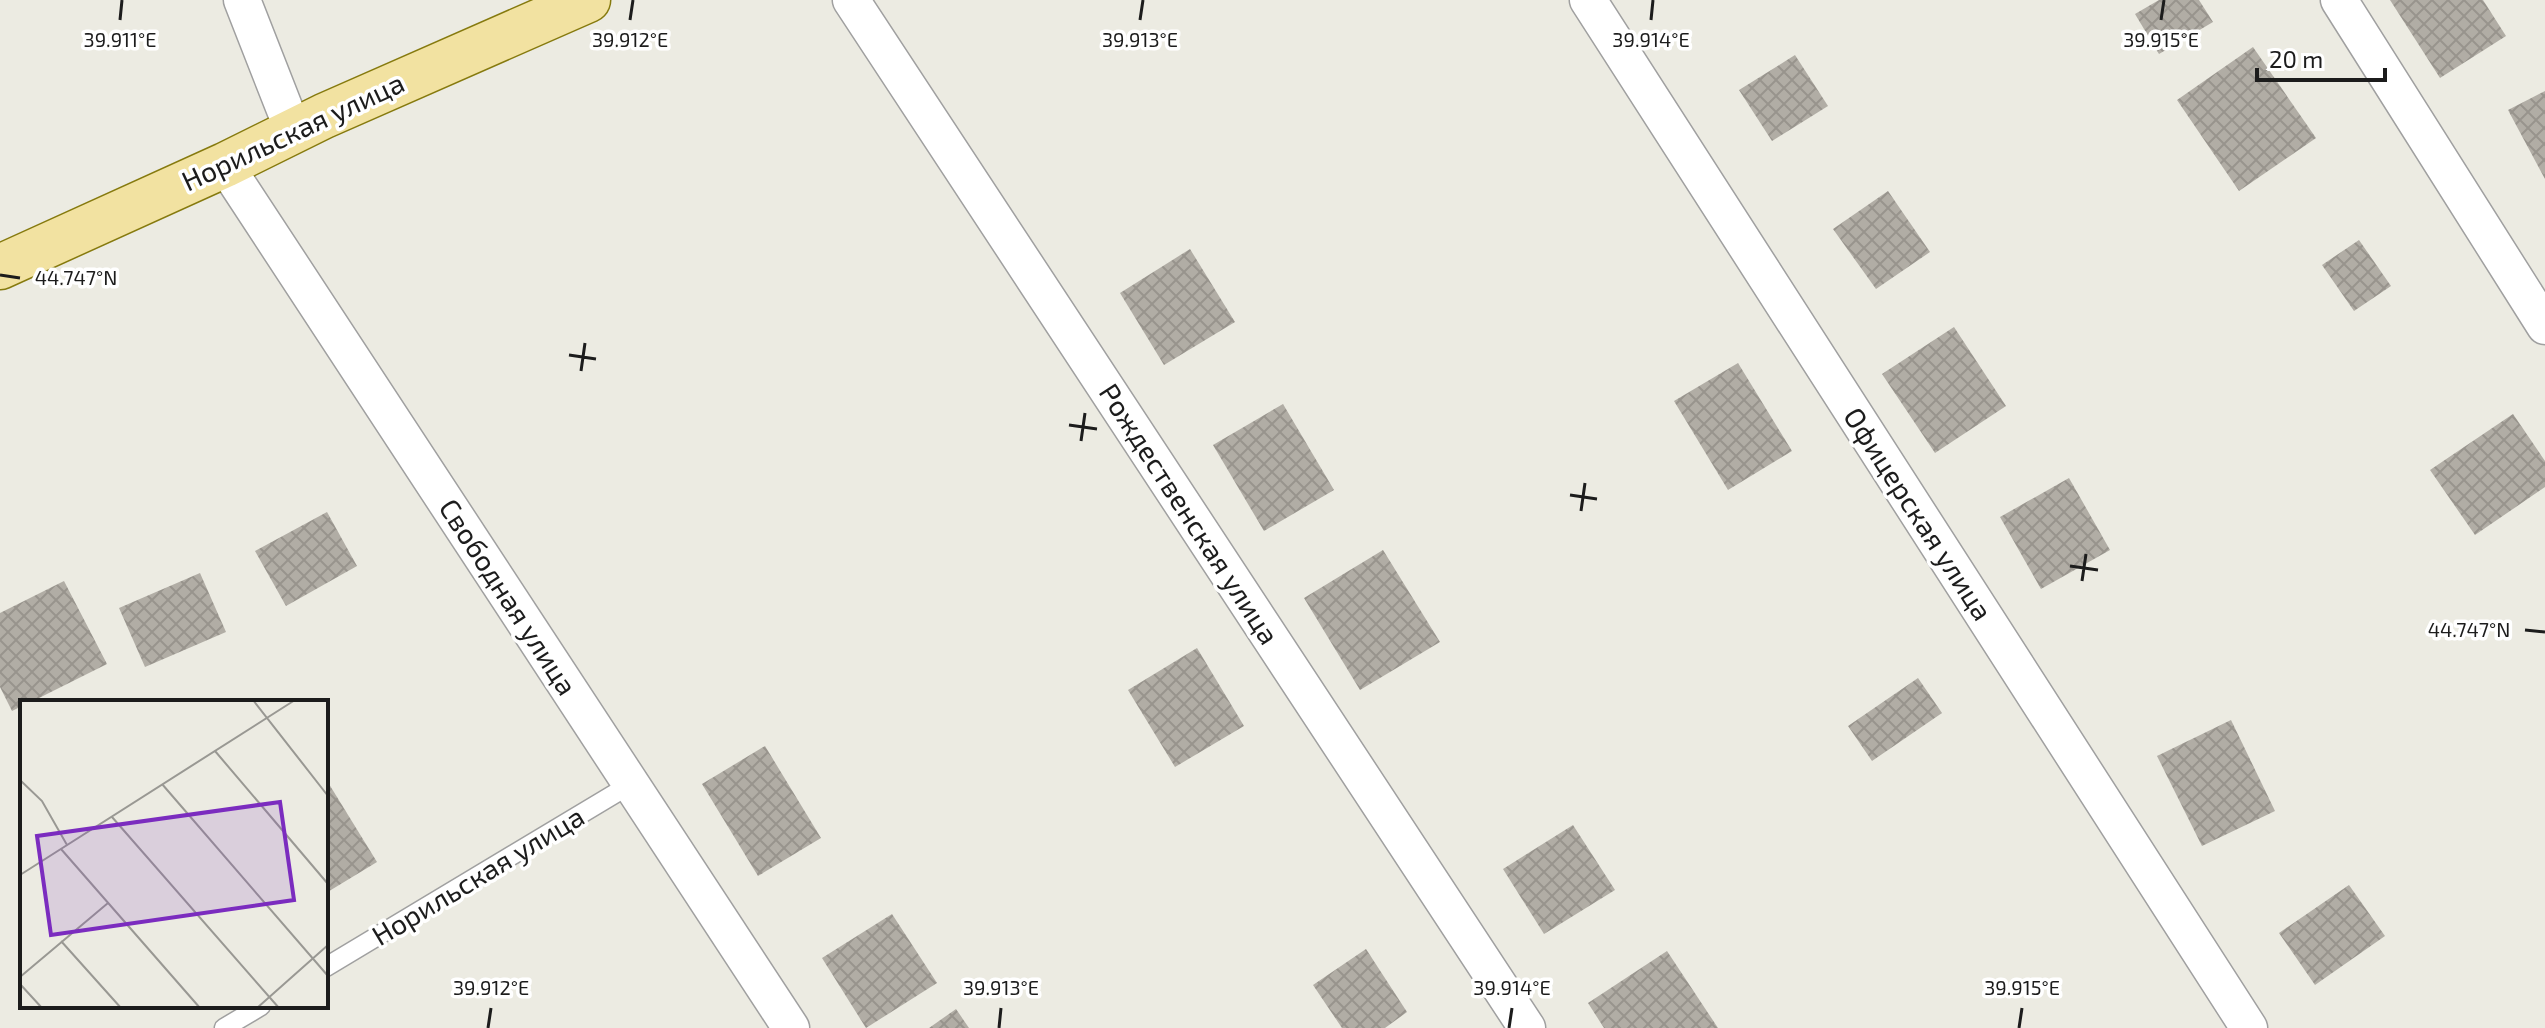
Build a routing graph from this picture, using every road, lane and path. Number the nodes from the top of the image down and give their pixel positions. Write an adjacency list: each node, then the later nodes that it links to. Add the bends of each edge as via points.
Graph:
1 (242, 0): 6 (street)
2 (588, 0): 6 (main road, Норильская улица)
3 (851, 0): 15 (street, Рождественская улица)
4 (1588, 0): 16 (street, Офицерская улица)
5 (2339, 0): 9 (street)
6 (293, 130): 7 (main road, Норильская улица)
7 (225, 165): 8 (main road, Норильская улица); 10 (street, Свободная улица)
8 (0, 267)
9 (2545, 326)
10 (631, 784): 11 (lane, Норильская улица); 14 (street, Свободная улица)
11 (328, 966)
12 (258, 1008): 13 (lane)
13 (224, 1028)
14 (791, 1028)
15 (1527, 1028)
16 (2249, 1028)

